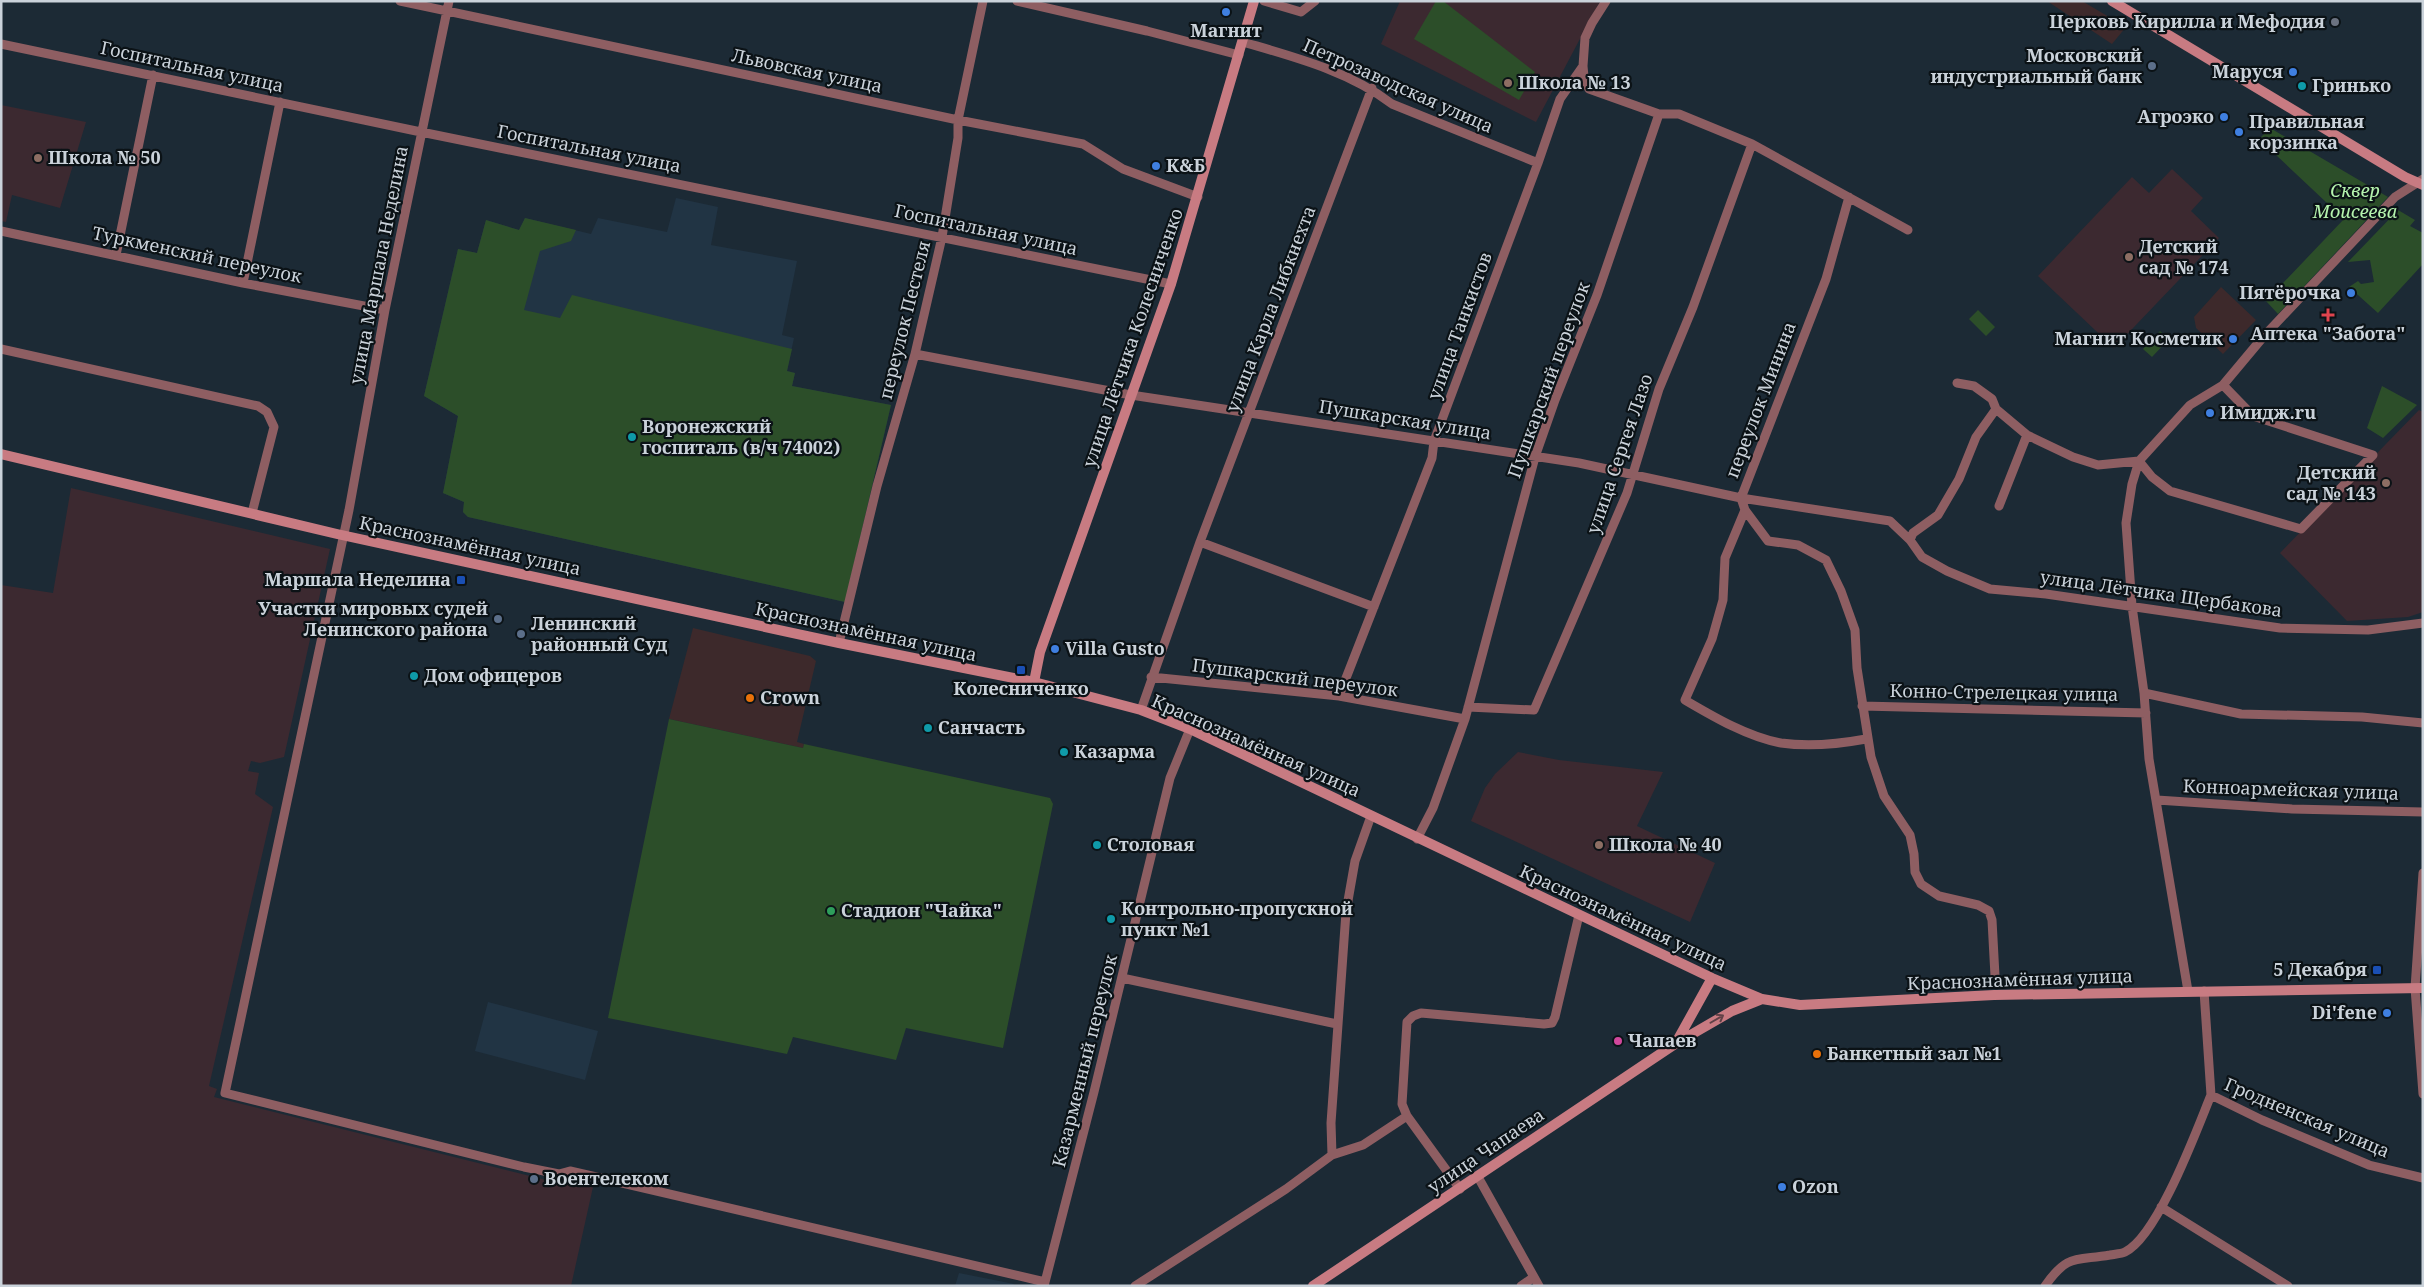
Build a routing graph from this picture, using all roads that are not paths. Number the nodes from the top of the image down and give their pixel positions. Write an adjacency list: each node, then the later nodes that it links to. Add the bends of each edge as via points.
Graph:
1 (400, 1): 9 (street, Львовская улица)
2 (982, 1): 18 (street, переулок Пестеля)
3 (1016, 1): 12 (street)
4 (1254, 1): 10 (street, улица Лётчика Колесниченко)
5 (1264, 1): 6 (street, via 1301,12)
6 (1315, 1)
7 (1606, 1): 13 (street, улица Танкистов, via 1586,38)
8 (2112, 1): 22 (street, via 2405,177)
9 (448, 6): 18 (street, Львовская улица); 19 (street, улица Маршала Неделина)
10 (1243, 42): 12 (street, улица Лётчика Колесниченко); 15 (street, Петрозаводская улица, via 1312,63)
11 (1, 44): 14 (street, Госпитальная улица)
12 (1239, 55): 23 (street, улица Лётчика Колесниченко)
13 (1583, 66): 17 (street, via 1589,89); 21 (street, улица Танкистов, via 1560,98)
14 (153, 75): 16 (street, Госпитальная улица); 28 (street)
15 (1372, 88): 21 (street, Петрозаводская улица, via 1392,104); 38 (street, улица Карла Либкнехта)
16 (280, 102): 19 (street, Госпитальная улица); 29 (street)
17 (1659, 114): 20 (street, via 1679,114); 42 (street, Пушкарский переулок, via 1597,295)
18 (958, 120): 23 (street, Львовская улица, via 1083,144 1123,168); 27 (street, переулок Пестеля)
19 (421, 132): 27 (street, Госпитальная улица); 31 (street, улица Маршала Неделина)
20 (1752, 144): 24 (street); 44 (street, улица Сергея Лазо, via 1693,307 1659,389)
21 (1538, 163): 40 (street, улица Танкистов)
22 (2421, 182): 35 (street, via 2395,198 2264,336)
23 (1198, 197): 30 (street, улица Лётчика Колесниченко)
24 (1849, 197): 25 (street); 45 (street, переулок Минина, via 1826,279)
25 (1908, 230)
26 (1, 231): 28 (street, Туркменский переулок)
27 (942, 237): 30 (street, Госпитальная улица); 33 (street, переулок Пестеля)
28 (116, 255): 29 (street, Туркменский переулок)
29 (242, 283): 31 (street, Туркменский переулок)
30 (1171, 284): 36 (street, улица Лётчика Колесниченко)
31 (385, 310): 50 (street, улица Маршала Неделина)
32 (1, 349): 48 (street, via 258,406 267,412 274,427)
33 (915, 354): 36 (street, Пушкарская улица); 56 (street, переулок Пестеля, via 877,486)
34 (1957, 383): 37 (street, via 1974,386 1992,399)
35 (2223, 386): 43 (street, via 2190,405); 43 (street, via 2253,416 2373,455 2301,529 2170,491)
36 (1131, 394): 38 (street, Пушкарская улица); 58 (street, улица Лётчика Колесниченко, via 1040,652)
37 (1996, 409): 39 (street); 51 (street, via 1976,437 1959,479 1938,515 1913,533)
38 (1249, 412): 40 (street, Пушкарская улица); 52 (street, улица Карла Либкнехта)
39 (2027, 435): 43 (street, via 2098,465); 46 (street)
40 (1434, 441): 42 (street, Пушкарская улица); 54 (street, улица Танкистов, via 1432,458)
41 (1, 454): 48 (street, Краснознамённая улица)
42 (1535, 457): 44 (street, Пушкарская улица); 62 (street, Пушкарский переулок)
43 (2139, 461): 53 (street, via 2126,523)
44 (1631, 474): 45 (street, Пушкарская улица); 62 (street, улица Сергея Лазо, via 1608,541 1534,710)
45 (1741, 498): 47 (street, переулок Минина); 49 (street, Пушкарская улица)
46 (1999, 506)
47 (1745, 510): 61 (street, переулок Минина, via 1768,540 1798,545 1826,560 1855,630); 68 (street, via 1725,558 1722,600 1712,639 1686,700 1735,726 1780,742 1842,744)
48 (252, 513): 50 (street, Краснознамённая улица)
49 (1890, 521): 51 (street, улица Лётчика Щербакова)
50 (344, 535): 56 (street, Краснознамённая улица); 93 (street, улица Маршала Неделина, via 225,1093 524,1167 559,1174 570,1171)
51 (1910, 540): 53 (street, улица Лётчика Щербакова, via 1922,557 1990,589)
52 (1200, 542): 54 (street); 57 (street, улица Карла Либкнехта)
53 (2132, 606): 55 (street, улица Лётчика Щербакова, via 2280,628 2368,630); 59 (street)
54 (1374, 608): 60 (street, улица Танкистов)
55 (2423, 624)
56 (839, 643): 58 (street, Краснознамённая улица)
57 (1151, 677): 60 (street, Пушкарский переулок); 63 (street, улица Карла Либкнехта)
58 (1034, 682): 63 (street, Краснознамённая улица)
59 (2144, 693): 64 (street); 66 (street, Конно-Стрелецкая улица, via 2241,714 2362,717)
60 (1339, 696): 65 (street, Пушкарский переулок)
61 (1862, 706): 64 (street, Конно-Стрелецкая улица); 68 (street, переулок Минина)
62 (1468, 707): 65 (street, Пушкарский переулок)
63 (1141, 710): 67 (street, Краснознамённая улица)
64 (2146, 713): 69 (street, via 2149,759)
65 (1465, 719): 72 (street, Пушкарский переулок, via 1433,808)
66 (2423, 723)
67 (1190, 729): 71 (street, Краснознамённая улица); 76 (street, Казарменный переулок, via 1170,778)
68 (1866, 739): 75 (street, переулок Минина, via 1884,796 1910,835 1915,872 1921,884 1939,896 1978,905 1989,911)
69 (2157, 800): 70 (street, Конноармейская улица, via 2292,809); 79 (street)
70 (2423, 812)
71 (1371, 816): 72 (street, Краснознамённая улица); 82 (street, via 1355,861 1346,912)
72 (1418, 839): 74 (street, Краснознамённая улица)
73 (2423, 873): 78 (street)
74 (1579, 915): 77 (street, Краснознамённая улица); 86 (street, via 1552,1023 1421,1014 1407,1022 1402,1104)
75 (1995, 976)
76 (1122, 978): 82 (street); 93 (street, Казарменный переулок)
77 (1712, 978): 81 (street, Краснознамённая улица); 83 (street, улица Чапаева)
78 (2419, 988): 80 (street, Краснознамённая улица); 84 (street)
79 (2188, 990): 80 (street, Краснознамённая улица); 81 (street, Краснознамённая улица, via 1800,1005)
80 (2204, 991): 85 (street)
81 (1762, 999): 83 (street, улица Чапаева, one-way to 81, via 1732,1011)
82 (1337, 1024): 87 (street)
83 (1676, 1044): 88 (street, улица Чапаева)
84 (2423, 1094)
85 (2211, 1095): 89 (street, Гродненская улица, via 2369,1165); 91 (street, Гродненская улица)
86 (1407, 1116): 87 (street, via 1363,1145); 90 (street)
87 (1332, 1156): 94 (street)
88 (1478, 1177): 90 (street, улица Чапаева); 92 (street)
89 (2423, 1178)
90 (1460, 1188): 95 (street, улица Чапаева)
91 (2161, 1207): 98 (street, Гродненская улица, via 2141,1240 2125,1252 2072,1259 2061,1266); 99 (street)
92 (1534, 1277): 96 (street); 97 (street)
93 (1045, 1284)
94 (1135, 1286)
95 (1313, 1286)
96 (1521, 1286)
97 (1540, 1286)
98 (2045, 1286)
99 (2288, 1286)

